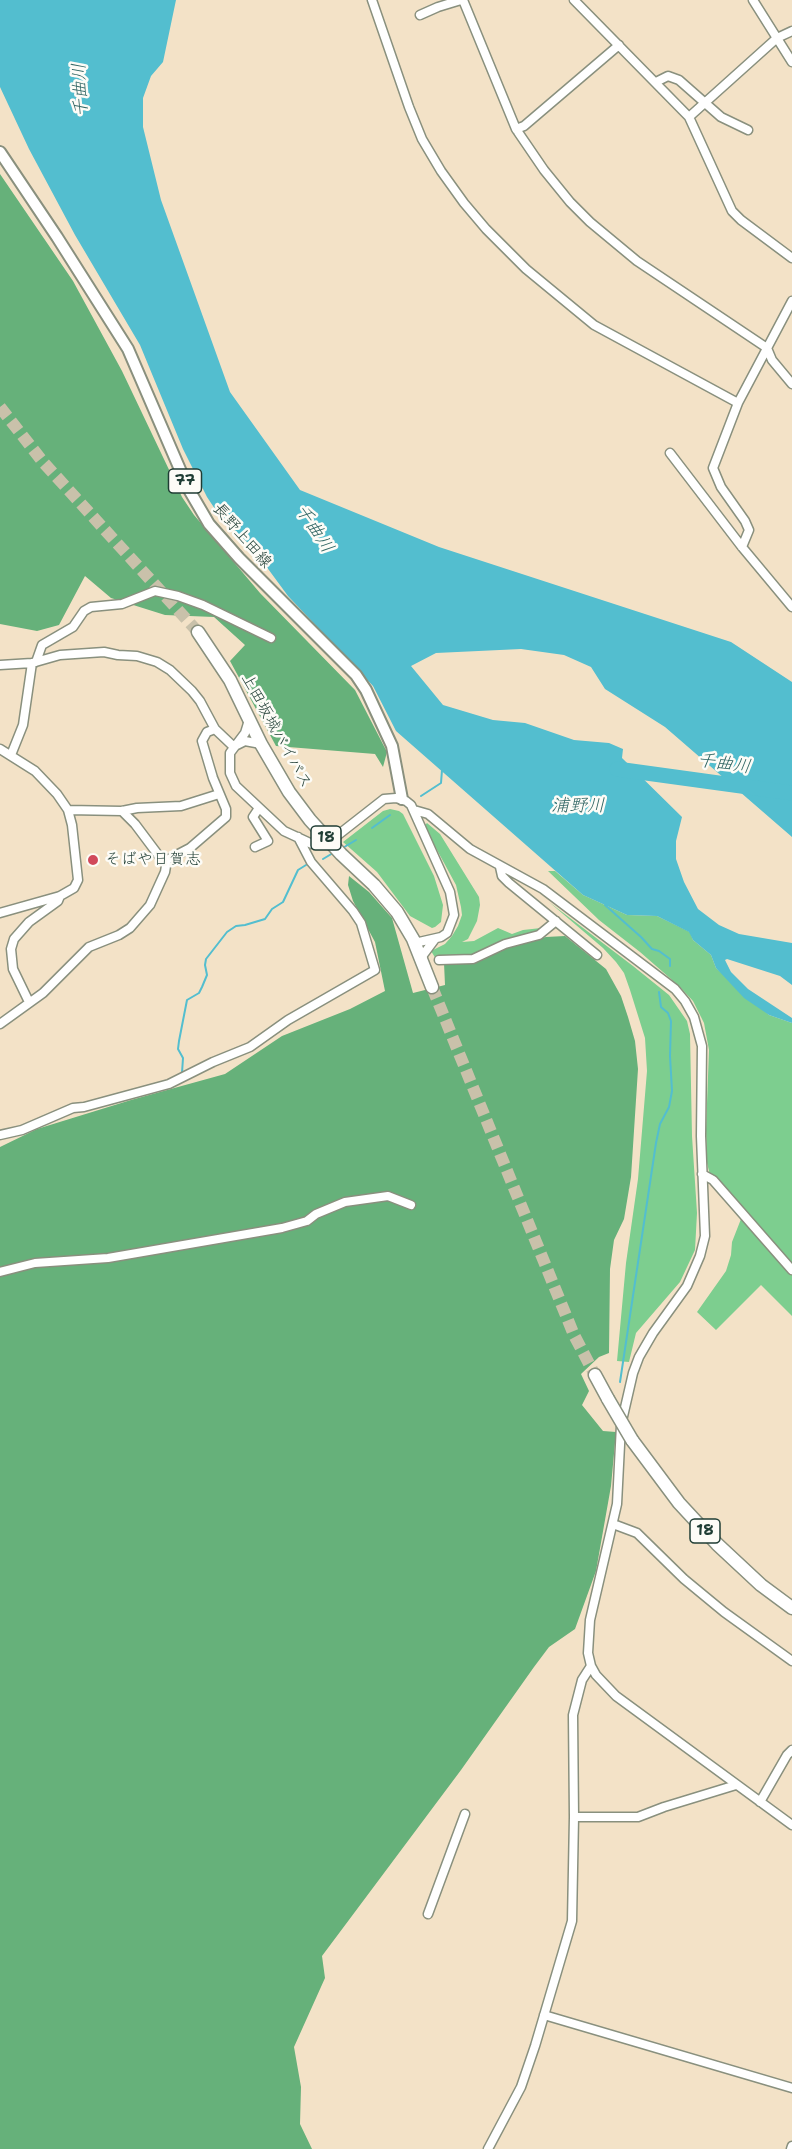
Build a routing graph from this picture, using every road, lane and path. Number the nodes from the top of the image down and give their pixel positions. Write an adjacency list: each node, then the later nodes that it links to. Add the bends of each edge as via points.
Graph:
1 (372, 0): 20 (street, via 423,139 441,171 486,229 526,269 594,325)
2 (462, 0): 5 (street); 13 (street)
3 (574, 0): 8 (street)
4 (753, 0): 7 (street)
5 (420, 15)
6 (792, 31): 7 (street)
7 (777, 38): 9 (street); 11 (street)
8 (620, 45): 10 (street); 13 (street)
9 (792, 62)
10 (656, 82): 11 (street, via 668,76 678,80); 12 (street)
11 (705, 102): 12 (street); 14 (street, via 721,117)
12 (689, 117): 16 (street, via 732,211)
13 (516, 129): 18 (street, via 544,170 590,222 637,261)
14 (748, 130)
15 (0, 152): 35 (main road, 長野上田線 / 77, via 128,349 188,488 209,524 356,675 366,690 392,746)
16 (792, 258)
17 (792, 301): 18 (street)
18 (767, 348): 19 (street); 20 (street)
19 (792, 384)
20 (738, 404): 22 (street, via 713,468 721,487 746,520 748,530)
21 (670, 453): 22 (street)
22 (742, 547): 23 (street)
23 (792, 607)
24 (198, 632): 28 (highway, 上田坂城バイパス / 18, via 230,680)
25 (270, 638): 26 (street, via 203,605 155,591 122,604 84,611 73,627 42,645)
26 (34, 663): 27 (street); 29 (street, via 60,655 104,652 157,662 200,700); 33 (street, via 23,725)
27 (0, 665)
28 (249, 720): 30 (highway, 上田坂城バイパス / 18); 31 (street)
29 (215, 729): 31 (street); 34 (street, via 207,732 202,741)
30 (261, 744): 31 (street, via 245,741); 49 (highway, 上田坂城バイパス / 18, via 310,820 390,903)
31 (234, 747): 36 (street, via 230,753 230,773 236,786)
32 (0, 749): 33 (street)
33 (11, 754): 37 (street, via 34,771)
34 (219, 794): 39 (street, via 181,806); 44 (street, via 226,817 190,848)
35 (402, 800): 38 (street); 40 (street, via 389,798 378,802)
36 (260, 808): 41 (street, via 284,831); 43 (street, via 253,817 268,841)
37 (68, 810): 39 (street); 46 (street, via 78,880 74,888)
38 (414, 810): 45 (street, via 428,814 470,849); 50 (street, via 454,906 452,925)
39 (122, 811): 44 (street, via 159,856)
40 (338, 835)
41 (298, 837): 42 (street, via 312,844); 57 (street, via 311,862 361,923 375,970 288,1020 250,1047 169,1084 73,1108)
42 (323, 841)
43 (255, 847)
44 (167, 860): 55 (street, via 150,906 130,928 89,947 44,993)
45 (500, 867): 48 (street, via 509,883); 58 (street, via 543,890 661,978 685,1001 702,1046)
46 (60, 896): 47 (street); 55 (street, via 14,939 14,969)
47 (0, 913)
48 (556, 921): 51 (street); 52 (street, via 539,935 505,944 473,959)
49 (413, 939): 50 (street); 53 (highway, 上田坂城バイパス / 18)
50 (435, 939): 53 (street)
51 (597, 955)
52 (439, 960)
53 (422, 961): 54 (highway, 上田坂城バイパス / 18)
54 (432, 987)
55 (29, 1002): 56 (street)
56 (0, 1023)
57 (0, 1136)
58 (702, 1173): 60 (street, via 713,1180); 63 (street, via 705,1228 700,1256 687,1286 642,1350 633,1373 621,1425)
59 (411, 1205): 61 (street, via 388,1196 345,1202 307,1221 282,1228 108,1258 35,1263)
60 (792, 1270)
61 (0, 1272)
62 (595, 1375): 64 (highway, 18, bridge, via 632,1440 679,1503 761,1585)
63 (613, 1524): 65 (street, via 637,1533 684,1579); 66 (street, via 590,1620)
64 (792, 1608)
65 (792, 1662)
66 (591, 1666): 68 (street, via 616,1696); 71 (street, via 582,1680 573,1715)
67 (792, 1750): 69 (street)
68 (736, 1785): 69 (street); 71 (street, via 638,1817)
69 (760, 1802): 72 (street)
70 (465, 1814): 73 (street)
71 (574, 1817): 74 (street, via 572,1920)
72 (792, 1825)
73 (428, 1914)
74 (544, 2015): 75 (street); 76 (street, via 521,2087)
75 (792, 2088)
76 (488, 2149)

